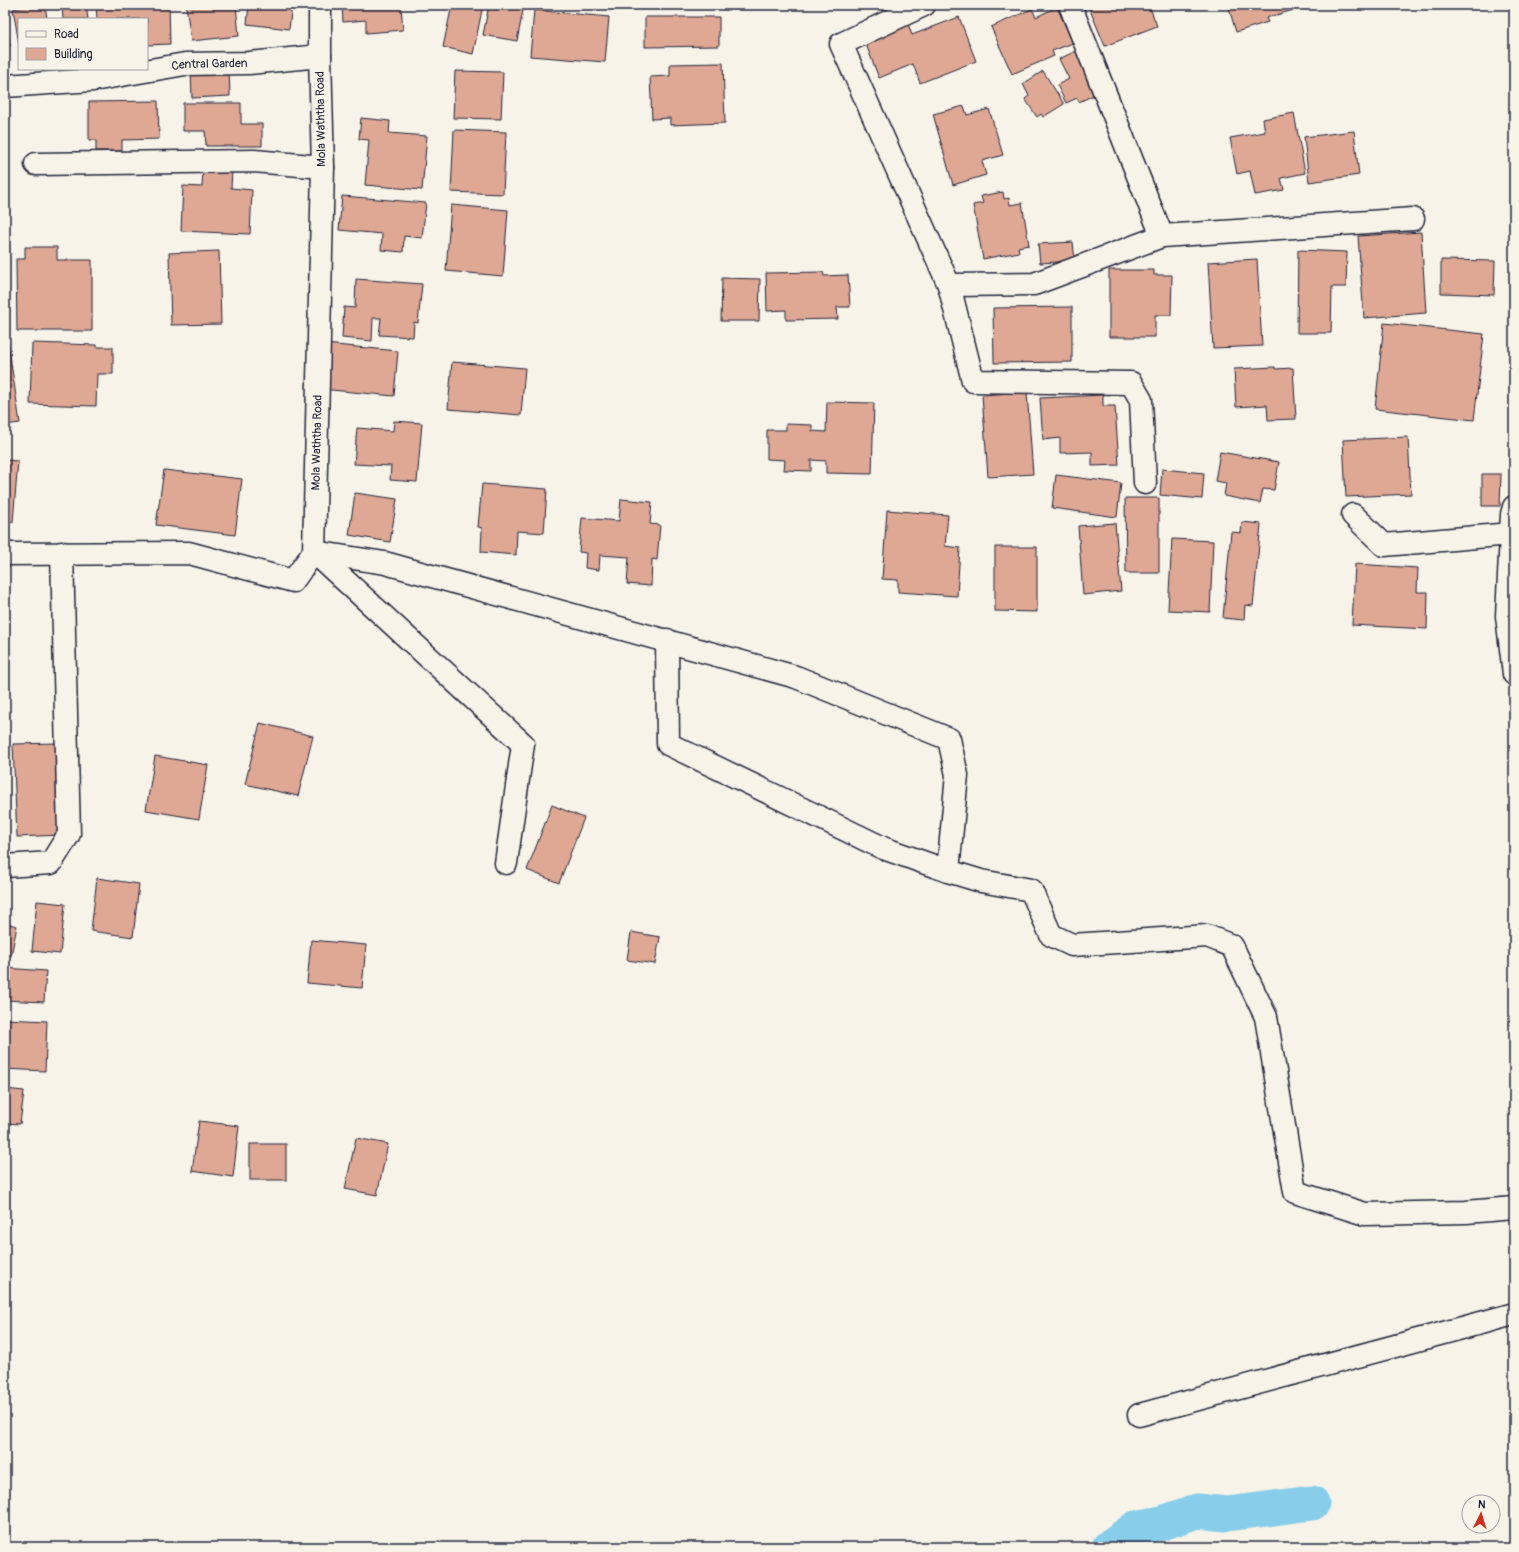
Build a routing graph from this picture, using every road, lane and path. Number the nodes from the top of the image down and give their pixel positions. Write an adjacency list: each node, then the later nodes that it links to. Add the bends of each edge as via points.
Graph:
1 (320, 5): 4 (street, Mola Waththa Road)
2 (924, 5): 10 (street, via 841,44)
3 (1070, 5): 9 (street)
4 (320, 56): 5 (street, Central Garden, via 249,63 185,64 93,80); 7 (street, Mola Waththa Road)
5 (5, 86)
6 (36, 164): 7 (street, via 254,161)
7 (323, 167): 15 (street, Mola Waththa Road)
8 (1413, 219): 9 (street)
9 (1162, 236): 10 (street, via 1034,284)
10 (949, 286): 11 (street, via 973,380 1131,383 1141,400)
11 (1145, 483)
12 (1514, 507): 14 (street)
13 (1353, 515): 14 (street, via 1384,545)
14 (1511, 534): 19 (street, via 1508,616)
15 (314, 552): 17 (street, via 293,582 189,553); 18 (street, via 385,563); 20 (street, via 524,744)
16 (5, 554): 17 (street)
17 (62, 554): 21 (street, via 69,834 51,863)
18 (667, 640): 22 (street, via 668,744 883,848); 22 (street, via 796,677 949,739 957,775)
19 (1514, 674)
20 (506, 863)
21 (5, 866)
22 (948, 871): 23 (street, via 981,881 1030,890 1051,935 1072,945 1207,936 1232,946 1266,1017 1295,1192 1365,1214 1466,1212)
23 (1514, 1208)
24 (1514, 1314): 25 (street)
25 (1139, 1415)

